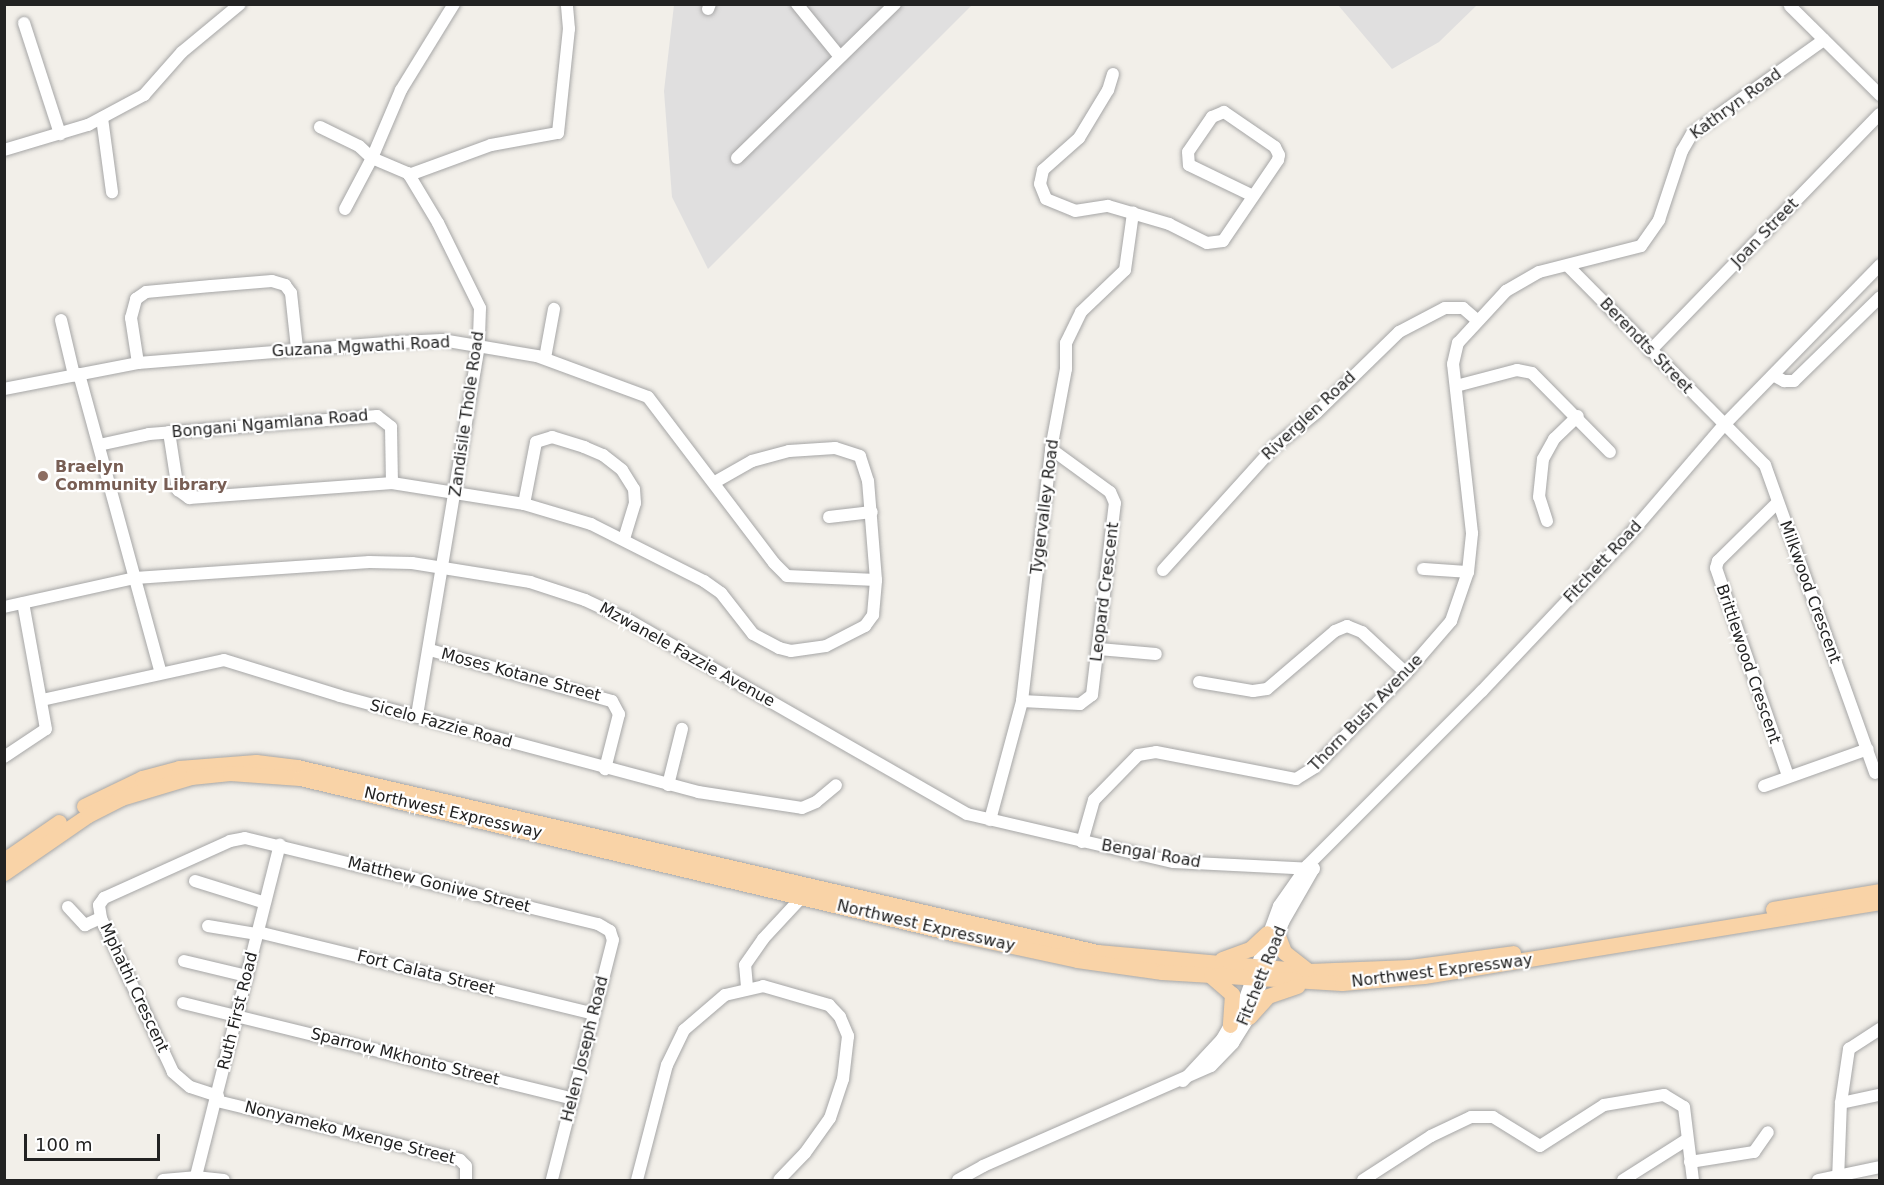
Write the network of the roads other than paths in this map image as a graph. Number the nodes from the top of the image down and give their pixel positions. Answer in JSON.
{"nodes":[{"id":1,"x":240,"y":4,"type":"edge"},
{"id":2,"x":454,"y":4,"type":"edge"},
{"id":3,"x":567,"y":4,"type":"edge"},
{"id":4,"x":797,"y":4,"type":"edge"},
{"id":5,"x":895,"y":4,"type":"edge"},
{"id":6,"x":1790,"y":6,"type":"edge"},
{"id":7,"x":24,"y":24,"type":"dead end"},
{"id":8,"x":1824,"y":40,"type":"junction"},
{"id":9,"x":840,"y":57,"type":"junction"},
{"id":10,"x":1113,"y":74,"type":"dead end"},
{"id":11,"x":1880,"y":95,"type":"edge"},
{"id":12,"x":1880,"y":114,"type":"edge"},
{"id":13,"x":102,"y":118,"type":"junction"},
{"id":14,"x":320,"y":127,"type":"dead end"},
{"id":15,"x":60,"y":134,"type":"junction"},
{"id":16,"x":4,"y":150,"type":"edge"},
{"id":17,"x":372,"y":158,"type":"junction"},
{"id":18,"x":737,"y":158,"type":"dead end"},
{"id":19,"x":409,"y":175,"type":"junction"},
{"id":20,"x":111,"y":192,"type":"dead end"},
{"id":21,"x":1253,"y":196,"type":"junction"},
{"id":22,"x":345,"y":209,"type":"dead end"},
{"id":23,"x":1133,"y":213,"type":"junction"},
{"id":24,"x":1880,"y":265,"type":"edge"},
{"id":25,"x":1568,"y":266,"type":"junction"},
{"id":26,"x":1880,"y":297,"type":"edge"},
{"id":27,"x":554,"y":309,"type":"dead end"},
{"id":28,"x":62,"y":320,"type":"dead end"},
{"id":29,"x":1477,"y":320,"type":"junction"},
{"id":30,"x":479,"y":345,"type":"junction"},
{"id":31,"x":297,"y":348,"type":"junction"},
{"id":32,"x":1650,"y":351,"type":"junction"},
{"id":33,"x":545,"y":358,"type":"junction"},
{"id":34,"x":138,"y":363,"type":"junction"},
{"id":35,"x":77,"y":375,"type":"junction"},
{"id":36,"x":1773,"y":375,"type":"junction"},
{"id":37,"x":1456,"y":386,"type":"junction"},
{"id":38,"x":4,"y":389,"type":"edge"},
{"id":39,"x":1578,"y":416,"type":"junction"},
{"id":40,"x":1723,"y":426,"type":"junction"},
{"id":41,"x":168,"y":432,"type":"junction"},
{"id":42,"x":99,"y":445,"type":"junction"},
{"id":43,"x":1051,"y":449,"type":"junction"},
{"id":44,"x":1610,"y":452,"type":"dead end"},
{"id":45,"x":715,"y":482,"type":"junction"},
{"id":46,"x":392,"y":483,"type":"junction"},
{"id":47,"x":456,"y":493,"type":"junction"},
{"id":48,"x":1778,"y":503,"type":"junction"},
{"id":49,"x":524,"y":504,"type":"junction"},
{"id":50,"x":872,"y":512,"type":"junction"},
{"id":51,"x":829,"y":517,"type":"dead end"},
{"id":52,"x":1547,"y":520,"type":"dead end"},
{"id":53,"x":624,"y":539,"type":"junction"},
{"id":54,"x":444,"y":568,"type":"junction"},
{"id":55,"x":1424,"y":569,"type":"dead end"},
{"id":56,"x":1163,"y":570,"type":"dead end"},
{"id":57,"x":1468,"y":572,"type":"junction"},
{"id":58,"x":135,"y":578,"type":"junction"},
{"id":59,"x":876,"y":580,"type":"junction"},
{"id":60,"x":23,"y":603,"type":"junction"},
{"id":61,"x":4,"y":607,"type":"edge"},
{"id":62,"x":1098,"y":649,"type":"junction"},
{"id":63,"x":430,"y":650,"type":"junction"},
{"id":64,"x":1156,"y":654,"type":"dead end"},
{"id":65,"x":161,"y":673,"type":"junction"},
{"id":66,"x":1406,"y":673,"type":"junction"},
{"id":67,"x":1199,"y":682,"type":"dead end"},
{"id":68,"x":42,"y":700,"type":"junction"},
{"id":69,"x":1023,"y":701,"type":"junction"},
{"id":70,"x":417,"y":717,"type":"junction"},
{"id":71,"x":682,"y":729,"type":"dead end"},
{"id":72,"x":1868,"y":749,"type":"junction"},
{"id":73,"x":4,"y":756,"type":"edge"},
{"id":74,"x":604,"y":769,"type":"junction"},
{"id":75,"x":1875,"y":773,"type":"dead end"},
{"id":76,"x":1788,"y":776,"type":"junction"},
{"id":77,"x":668,"y":785,"type":"junction"},
{"id":78,"x":836,"y":785,"type":"dead end"},
{"id":79,"x":1764,"y":786,"type":"dead end"},
{"id":80,"x":990,"y":820,"type":"junction"},
{"id":81,"x":1082,"y":842,"type":"junction"},
{"id":82,"x":280,"y":845,"type":"junction"},
{"id":83,"x":4,"y":860,"type":"edge"},
{"id":84,"x":1276,"y":864,"type":"junction"},
{"id":85,"x":1311,"y":867,"type":"junction"},
{"id":86,"x":4,"y":873,"type":"edge"},
{"id":87,"x":195,"y":881,"type":"dead end"},
{"id":88,"x":1288,"y":890,"type":"junction"},
{"id":89,"x":1880,"y":891,"type":"edge"},
{"id":90,"x":803,"y":896,"type":"junction"},
{"id":91,"x":1880,"y":902,"type":"edge"},
{"id":92,"x":265,"y":903,"type":"junction"},
{"id":93,"x":68,"y":907,"type":"dead end"},
{"id":94,"x":101,"y":918,"type":"junction"},
{"id":95,"x":598,"y":924,"type":"joint"},
{"id":96,"x":208,"y":926,"type":"dead end"},
{"id":97,"x":257,"y":933,"type":"junction"},
{"id":98,"x":1272,"y":935,"type":"junction"},
{"id":99,"x":184,"y":960,"type":"dead end"},
{"id":100,"x":1210,"y":968,"type":"junction"},
{"id":101,"x":1260,"y":971,"type":"junction"},
{"id":102,"x":1309,"y":971,"type":"junction"},
{"id":103,"x":247,"y":976,"type":"junction"},
{"id":104,"x":1342,"y":983,"type":"junction"},
{"id":105,"x":747,"y":987,"type":"junction"},
{"id":106,"x":183,"y":1003,"type":"dead end"},
{"id":107,"x":594,"y":1014,"type":"junction"},
{"id":108,"x":237,"y":1015,"type":"junction"},
{"id":109,"x":1249,"y":1017,"type":"junction"},
{"id":110,"x":1230,"y":1025,"type":"junction"},
{"id":111,"x":1880,"y":1029,"type":"edge"},
{"id":112,"x":1183,"y":1081,"type":"junction"},
{"id":113,"x":1880,"y":1095,"type":"edge"},
{"id":114,"x":217,"y":1098,"type":"junction"},
{"id":115,"x":573,"y":1099,"type":"junction"},
{"id":116,"x":1841,"y":1103,"type":"junction"},
{"id":117,"x":1768,"y":1132,"type":"dead end"},
{"id":118,"x":1686,"y":1140,"type":"junction"},
{"id":119,"x":1690,"y":1162,"type":"junction"},
{"id":120,"x":1880,"y":1167,"type":"edge"},
{"id":121,"x":1838,"y":1178,"type":"edge"},
{"id":122,"x":195,"y":1179,"type":"edge"},
{"id":123,"x":163,"y":1180,"type":"edge"},
{"id":124,"x":224,"y":1180,"type":"edge"},
{"id":125,"x":466,"y":1180,"type":"edge"},
{"id":126,"x":552,"y":1180,"type":"edge"},
{"id":127,"x":637,"y":1180,"type":"edge"},
{"id":128,"x":779,"y":1180,"type":"edge"},
{"id":129,"x":958,"y":1180,"type":"edge"},
{"id":130,"x":1363,"y":1180,"type":"edge"},
{"id":131,"x":1623,"y":1180,"type":"edge"},
{"id":132,"x":1693,"y":1180,"type":"edge"},
{"id":133,"x":1818,"y":1180,"type":"edge"}],
"edges":[{"from":1,"to":13,"type":"street"},
{"from":2,"to":17,"type":"street"},
{"from":3,"to":19,"type":"street"},
{"from":4,"to":9,"type":"street"},
{"from":5,"to":9,"type":"street"},
{"from":6,"to":8,"type":"street"},
{"from":7,"to":15,"type":"street"},
{"from":8,"to":11,"type":"street"},
{"from":8,"to":25,"type":"street","name":"Kathryn Road"},
{"from":9,"to":18,"type":"street"},
{"from":10,"to":23,"type":"street"},
{"from":12,"to":32,"type":"street","name":"Joan Street"},
{"from":13,"to":15,"type":"street"},
{"from":13,"to":20,"type":"street"},
{"from":14,"to":17,"type":"street"},
{"from":15,"to":16,"type":"street"},
{"from":17,"to":19,"type":"street"},
{"from":17,"to":22,"type":"street"},
{"from":19,"to":30,"type":"street","name":"Zandisile Thole Road"},
{"from":21,"to":21,"type":"street"},
{"from":21,"to":23,"type":"street"},
{"from":23,"to":43,"type":"street","name":"Tygervalley Road"},
{"from":24,"to":36,"type":"street","name":"Fitchett Road"},
{"from":25,"to":29,"type":"street","name":"Kathryn Road"},
{"from":25,"to":32,"type":"street","name":"Berendts Street"},
{"from":26,"to":36,"type":"street"},
{"from":27,"to":33,"type":"street"},
{"from":28,"to":35,"type":"street"},
{"from":29,"to":37,"type":"street","name":"Thorn Bush Avenue"},
{"from":29,"to":56,"type":"street","name":"Riverglen Road"},
{"from":30,"to":31,"type":"street","name":"Guzana Mgwathi Road"},
{"from":30,"to":33,"type":"street","name":"Guzana Mgwathi Road"},
{"from":30,"to":47,"type":"street","name":"Zandisile Thole Road"},
{"from":31,"to":34,"type":"street","name":"Guzana Mgwathi Road"},
{"from":31,"to":34,"type":"street"},
{"from":32,"to":40,"type":"street","name":"Berendts Street"},
{"from":33,"to":45,"type":"street","name":"Guzana Mgwathi Road"},
{"from":34,"to":35,"type":"street","name":"Guzana Mgwathi Road"},
{"from":35,"to":38,"type":"street","name":"Guzana Mgwathi Road"},
{"from":35,"to":42,"type":"street"},
{"from":36,"to":40,"type":"street","name":"Fitchett Road"},
{"from":37,"to":39,"type":"street"},
{"from":37,"to":57,"type":"street","name":"Thorn Bush Avenue"},
{"from":39,"to":44,"type":"street"},
{"from":39,"to":52,"type":"street"},
{"from":40,"to":48,"type":"street","name":"Milkwood Crescent"},
{"from":40,"to":85,"type":"street","name":"Fitchett Road"},
{"from":41,"to":42,"type":"street","name":"Bongani Ngamlana Road"},
{"from":41,"to":46,"type":"street"},
{"from":41,"to":46,"type":"street","name":"Bongani Ngamlana Road"},
{"from":42,"to":58,"type":"street"},
{"from":43,"to":62,"type":"street","name":"Leopard Crescent"},
{"from":43,"to":69,"type":"street","name":"Tygervalley Road"},
{"from":45,"to":50,"type":"street"},
{"from":45,"to":59,"type":"street","name":"Guzana Mgwathi Road"},
{"from":46,"to":47,"type":"street"},
{"from":47,"to":49,"type":"street"},
{"from":47,"to":54,"type":"street","name":"Zandisile Thole Road"},
{"from":48,"to":72,"type":"street","name":"Milkwood Crescent"},
{"from":48,"to":76,"type":"street","name":"Brittlewood Crescent"},
{"from":49,"to":53,"type":"street"},
{"from":49,"to":53,"type":"street"},
{"from":50,"to":51,"type":"street"},
{"from":50,"to":59,"type":"street"},
{"from":53,"to":59,"type":"street"},
{"from":54,"to":58,"type":"street","name":"Mzwanele Fazzie Avenue"},
{"from":54,"to":63,"type":"street","name":"Zandisile Thole Road"},
{"from":54,"to":80,"type":"street","name":"Mzwanele Fazzie Avenue"},
{"from":55,"to":57,"type":"street"},
{"from":57,"to":66,"type":"street","name":"Thorn Bush Avenue"},
{"from":58,"to":60,"type":"street","name":"Mzwanele Fazzie Avenue"},
{"from":58,"to":65,"type":"street"},
{"from":60,"to":61,"type":"street","name":"Mzwanele Fazzie Avenue"},
{"from":60,"to":68,"type":"street"},
{"from":62,"to":64,"type":"street"},
{"from":62,"to":69,"type":"street","name":"Leopard Crescent"},
{"from":63,"to":70,"type":"street","name":"Zandisile Thole Road"},
{"from":63,"to":74,"type":"street","name":"Moses Kotane Street"},
{"from":65,"to":68,"type":"street","name":"Sicelo Fazzie Road"},
{"from":65,"to":70,"type":"street","name":"Sicelo Fazzie Road"},
{"from":66,"to":67,"type":"street"},
{"from":66,"to":81,"type":"street","name":"Thorn Bush Avenue"},
{"from":68,"to":73,"type":"street"},
{"from":69,"to":80,"type":"street","name":"Tygervalley Road"},
{"from":70,"to":74,"type":"street","name":"Sicelo Fazzie Road"},
{"from":71,"to":77,"type":"street"},
{"from":72,"to":75,"type":"street","name":"Milkwood Crescent"},
{"from":72,"to":76,"type":"street"},
{"from":74,"to":77,"type":"street","name":"Sicelo Fazzie Road"},
{"from":76,"to":79,"type":"street"},
{"from":77,"to":78,"type":"street","name":"Sicelo Fazzie Road"},
{"from":80,"to":81,"type":"street","name":"Bengal Road"},
{"from":81,"to":84,"type":"street","name":"Bengal Road"},
{"from":82,"to":92,"type":"street","name":"Ruth First Road"},
{"from":82,"to":94,"type":"street","name":"Mphathi Crescent"},
{"from":82,"to":95,"type":"street","name":"Matthew Goniwe Street"},
{"from":83,"to":100,"type":"main road","name":"Northwest Expressway"},
{"from":84,"to":85,"type":"street","name":"Bengal Road"},
{"from":84,"to":88,"type":"street"},
{"from":85,"to":88,"type":"street","name":"Fitchett Road"},
{"from":85,"to":98,"type":"street","name":"Fitchett Road"},
{"from":86,"to":90,"type":"main road","name":"Northwest Expressway"},
{"from":87,"to":92,"type":"street"},
{"from":88,"to":98,"type":"street","name":"Fitchett Road"},
{"from":89,"to":102,"type":"main road","name":"Northwest Expressway"},
{"from":90,"to":100,"type":"main road","name":"Northwest Expressway"},
{"from":90,"to":105,"type":"street"},
{"from":91,"to":104,"type":"main road","name":"Northwest Expressway"},
{"from":92,"to":97,"type":"street","name":"Ruth First Road"},
{"from":93,"to":94,"type":"street"},
{"from":94,"to":114,"type":"street","name":"Mphathi Crescent"},
{"from":95,"to":107,"type":"street","name":"Helen Joseph Road"},
{"from":96,"to":97,"type":"street","name":"Fort Calata Street"},
{"from":97,"to":103,"type":"street","name":"Ruth First Road"},
{"from":97,"to":107,"type":"street","name":"Fort Calata Street"},
{"from":98,"to":100,"type":"main road"},
{"from":98,"to":101,"type":"street","name":"Fitchett Road"},
{"from":98,"to":102,"type":"main road"},
{"from":99,"to":103,"type":"street"},
{"from":100,"to":101,"type":"main road","name":"Northwest Expressway"},
{"from":100,"to":110,"type":"main road"},
{"from":101,"to":102,"type":"main road","name":"Northwest Expressway"},
{"from":101,"to":104,"type":"main road","name":"Northwest Expressway"},
{"from":101,"to":109,"type":"street","name":"Fitchett Road"},
{"from":101,"to":110,"type":"street","name":"Fitchett Road"},
{"from":103,"to":108,"type":"street","name":"Ruth First Road"},
{"from":104,"to":109,"type":"main road"},
{"from":105,"to":127,"type":"street"},
{"from":105,"to":128,"type":"street"},
{"from":106,"to":108,"type":"street","name":"Sparrow Mkhonto Street"},
{"from":107,"to":115,"type":"street","name":"Helen Joseph Road"},
{"from":108,"to":114,"type":"street","name":"Ruth First Road"},
{"from":108,"to":115,"type":"street","name":"Sparrow Mkhonto Street"},
{"from":109,"to":112,"type":"street","name":"Fitchett Road"},
{"from":110,"to":112,"type":"street","name":"Fitchett Road"},
{"from":111,"to":116,"type":"street"},
{"from":112,"to":129,"type":"street","name":"Fitchett Road"},
{"from":113,"to":116,"type":"street"},
{"from":114,"to":122,"type":"street","name":"Ruth First Road"},
{"from":114,"to":125,"type":"street","name":"Nonyameko Mxenge Street"},
{"from":115,"to":126,"type":"street","name":"Helen Joseph Road"},
{"from":116,"to":121,"type":"street"},
{"from":117,"to":119,"type":"street"},
{"from":118,"to":119,"type":"street"},
{"from":118,"to":130,"type":"street"},
{"from":118,"to":131,"type":"street"},
{"from":119,"to":132,"type":"street"},
{"from":120,"to":121,"type":"street"},
{"from":121,"to":133,"type":"street"},
{"from":122,"to":123,"type":"street"},
{"from":122,"to":124,"type":"street"}]}
